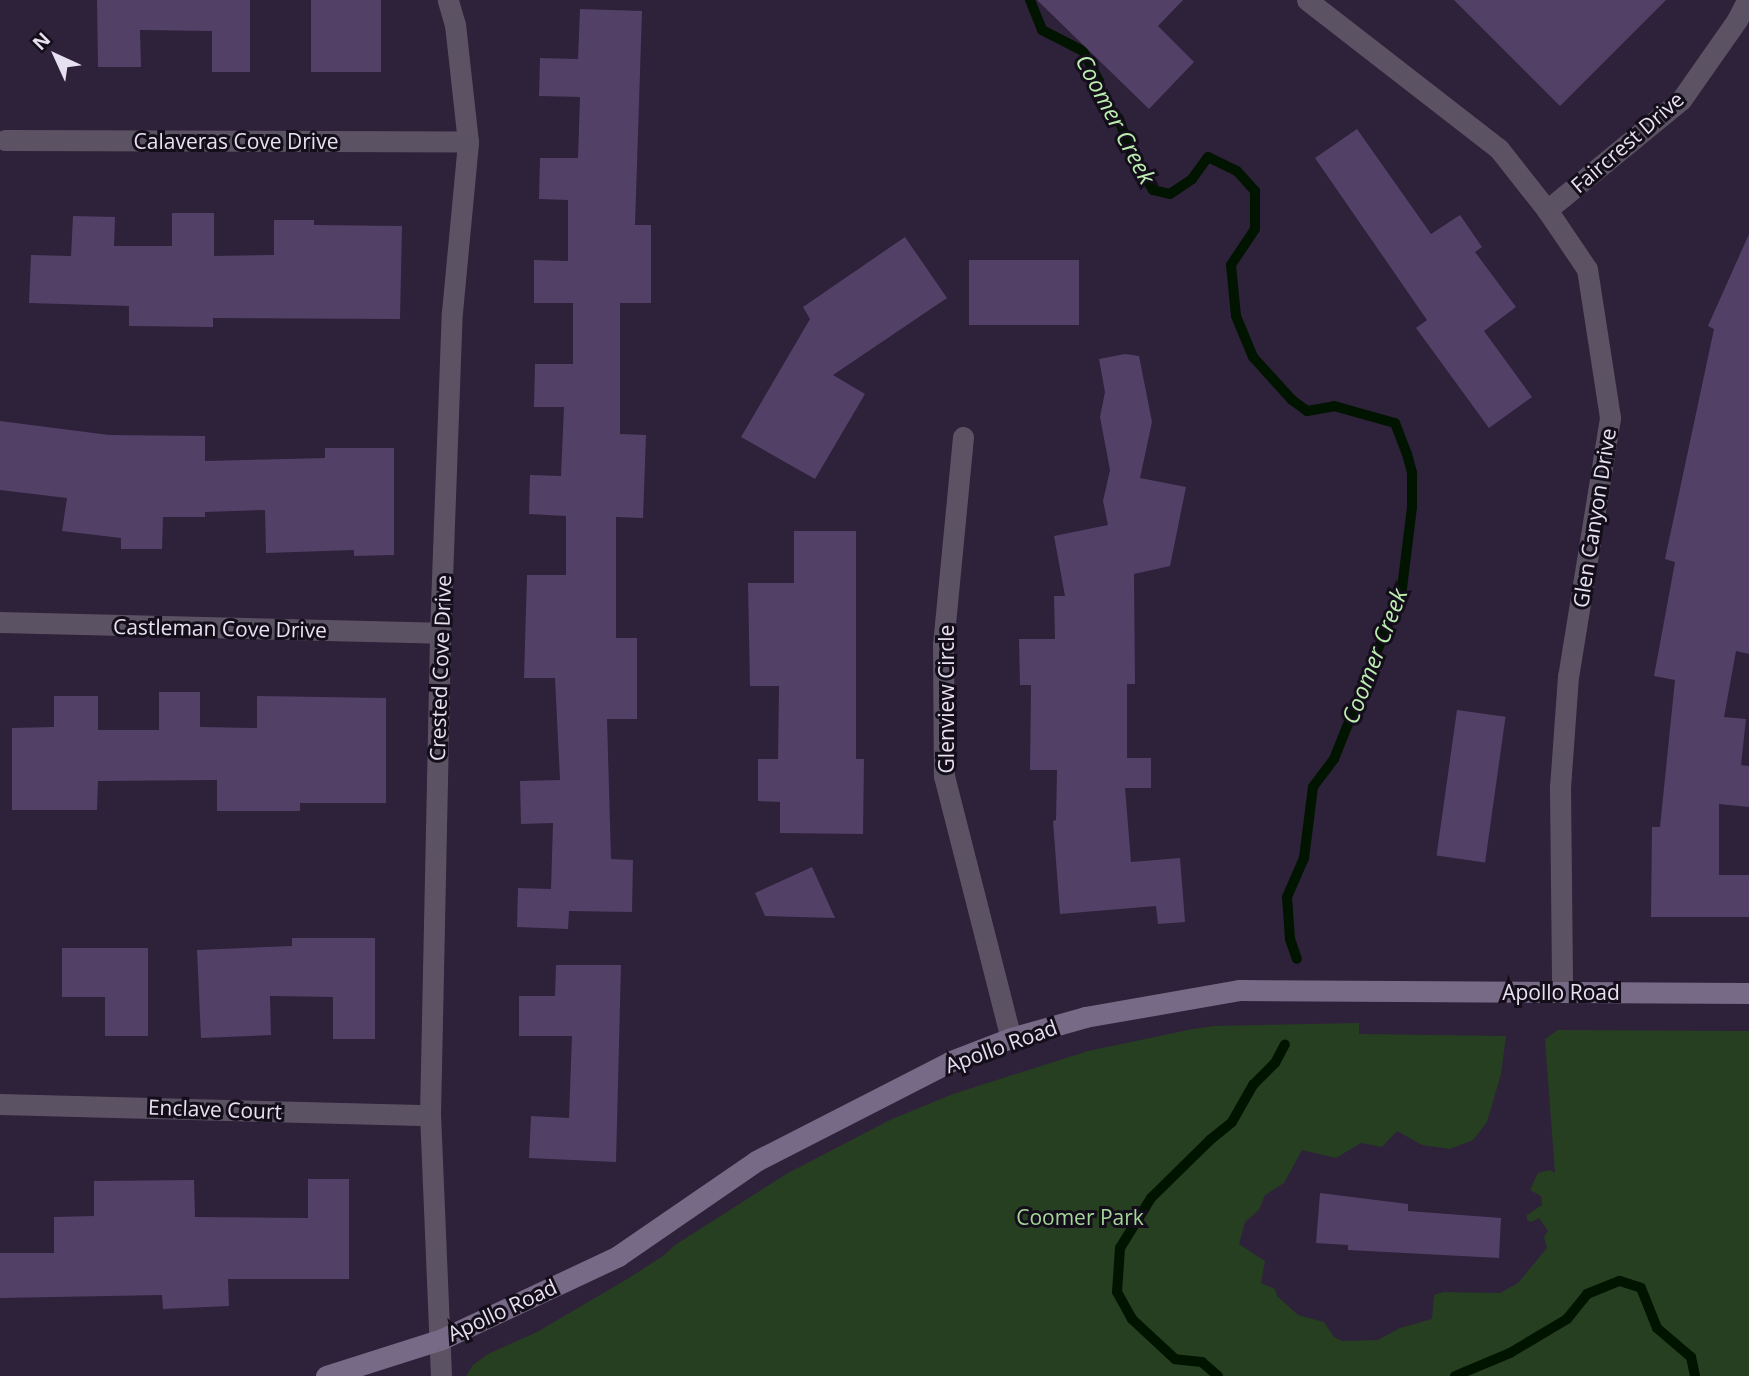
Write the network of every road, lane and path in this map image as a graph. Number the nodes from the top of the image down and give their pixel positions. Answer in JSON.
{"nodes":[{"id":1,"x":448,"y":0,"type":"edge"},
{"id":2,"x":1307,"y":0,"type":"edge"},
{"id":3,"x":1747,"y":0,"type":"edge"},
{"id":4,"x":5,"y":139,"type":"dead end"},
{"id":5,"x":468,"y":142,"type":"junction"},
{"id":6,"x":1547,"y":210,"type":"junction"},
{"id":7,"x":963,"y":437,"type":"dead end"},
{"id":8,"x":0,"y":622,"type":"edge"},
{"id":9,"x":440,"y":633,"type":"junction"},
{"id":10,"x":1562,"y":991,"type":"junction"},
{"id":11,"x":1749,"y":993,"type":"edge"},
{"id":12,"x":1011,"y":1038,"type":"junction"},
{"id":13,"x":0,"y":1104,"type":"edge"},
{"id":14,"x":429,"y":1115,"type":"junction"},
{"id":15,"x":442,"y":1339,"type":"junction"},
{"id":16,"x":326,"y":1376,"type":"edge"},
{"id":17,"x":442,"y":1376,"type":"edge"}],
"edges":[{"from":1,"to":5,"type":"street","name":"Crested Cove Drive"},
{"from":2,"to":6,"type":"street","name":"Glen Canyon Drive"},
{"from":3,"to":6,"type":"street","name":"Faircrest Drive"},
{"from":4,"to":5,"type":"street","name":"Calaveras Cove Drive"},
{"from":5,"to":9,"type":"street","name":"Crested Cove Drive"},
{"from":6,"to":10,"type":"street","name":"Glen Canyon Drive"},
{"from":7,"to":12,"type":"street","name":"Glenview Circle"},
{"from":8,"to":9,"type":"street","name":"Castleman Cove Drive"},
{"from":9,"to":14,"type":"street","name":"Crested Cove Drive"},
{"from":10,"to":11,"type":"street","name":"Apollo Road"},
{"from":10,"to":12,"type":"street","name":"Apollo Road"},
{"from":12,"to":15,"type":"street","name":"Apollo Road"},
{"from":13,"to":14,"type":"street","name":"Enclave Court"},
{"from":14,"to":15,"type":"street","name":"Crested Cove Drive"},
{"from":15,"to":16,"type":"street","name":"Apollo Road"},
{"from":15,"to":17,"type":"street","name":"Crested Cove Drive"}]}
